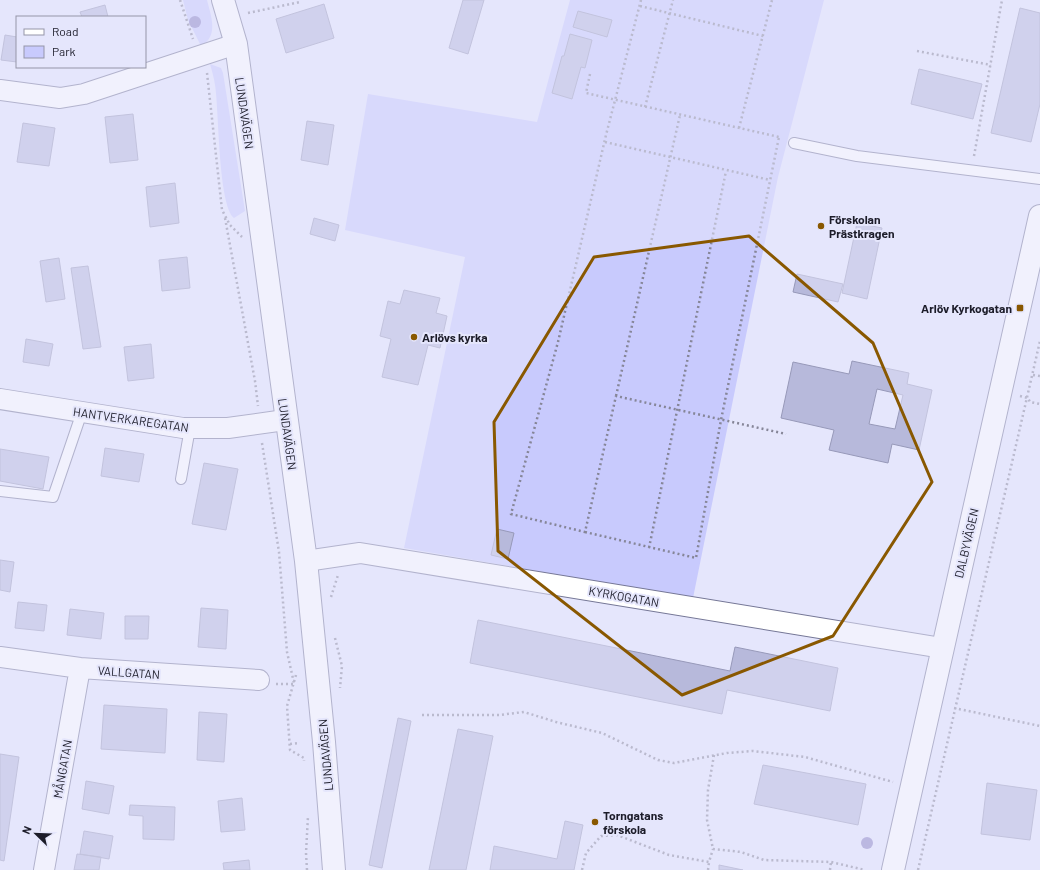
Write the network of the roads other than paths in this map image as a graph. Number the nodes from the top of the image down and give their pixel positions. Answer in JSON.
{"nodes":[{"id":1,"x":225,"y":8,"type":"edge"},
{"id":2,"x":236,"y":44,"type":"junction"},
{"id":3,"x":0,"y":90,"type":"edge"},
{"id":4,"x":794,"y":143,"type":"dead end"},
{"id":5,"x":1040,"y":179,"type":"edge"},
{"id":6,"x":1040,"y":216,"type":"edge"},
{"id":7,"x":1035,"y":264,"type":"edge"},
{"id":8,"x":0,"y":400,"type":"edge"},
{"id":9,"x":82,"y":412,"type":"junction"},
{"id":10,"x":285,"y":420,"type":"junction"},
{"id":11,"x":190,"y":428,"type":"junction"},
{"id":12,"x":181,"y":479,"type":"dead end"},
{"id":13,"x":0,"y":491,"type":"edge"},
{"id":14,"x":306,"y":561,"type":"junction"},
{"id":15,"x":942,"y":648,"type":"junction"},
{"id":16,"x":0,"y":657,"type":"edge"},
{"id":17,"x":80,"y":668,"type":"junction"},
{"id":18,"x":259,"y":680,"type":"dead end"},
{"id":19,"x":44,"y":870,"type":"edge"},
{"id":20,"x":334,"y":870,"type":"edge"},
{"id":21,"x":892,"y":870,"type":"edge"}],
"edges":[{"from":1,"to":2,"type":"main road","name":"LUNDAVÄGEN"},
{"from":2,"to":3,"type":"street"},
{"from":2,"to":10,"type":"main road","name":"LUNDAVÄGEN"},
{"from":4,"to":5,"type":"lane"},
{"from":6,"to":7,"type":"main road","name":"DALBYVÄGEN"},
{"from":7,"to":15,"type":"main road","name":"DALBYVÄGEN"},
{"from":8,"to":9,"type":"street","name":"HANTVERKAREGATAN"},
{"from":9,"to":11,"type":"street","name":"HANTVERKAREGATAN"},
{"from":9,"to":13,"type":"lane"},
{"from":10,"to":11,"type":"street","name":"HANTVERKAREGATAN"},
{"from":10,"to":14,"type":"main road","name":"LUNDAVÄGEN"},
{"from":11,"to":12,"type":"lane"},
{"from":14,"to":15,"type":"street","name":"KYRKOGATAN"},
{"from":14,"to":20,"type":"main road","name":"LUNDAVÄGEN"},
{"from":15,"to":21,"type":"main road","name":"DALBYVÄGEN"},
{"from":16,"to":17,"type":"street","name":"VALLGATAN"},
{"from":17,"to":18,"type":"street","name":"VALLGATAN"},
{"from":17,"to":19,"type":"street","name":"MÅNGATAN"}]}
